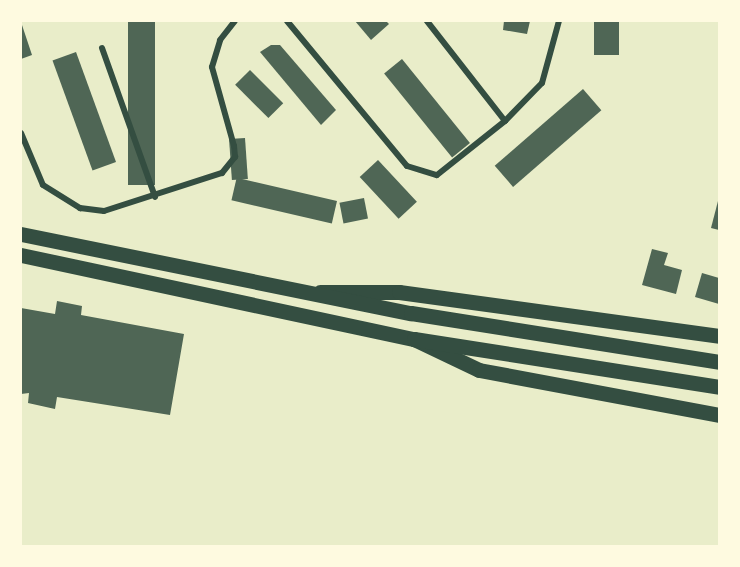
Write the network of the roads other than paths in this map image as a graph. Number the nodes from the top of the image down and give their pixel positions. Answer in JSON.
{"nodes":[{"id":1,"x":234,"y":21,"type":"edge"},
{"id":2,"x":287,"y":21,"type":"edge"},
{"id":3,"x":427,"y":21,"type":"edge"},
{"id":4,"x":559,"y":21,"type":"edge"},
{"id":5,"x":102,"y":48,"type":"dead end"},
{"id":6,"x":505,"y":121,"type":"junction"},
{"id":7,"x":21,"y":133,"type":"edge"},
{"id":8,"x":155,"y":197,"type":"junction"},
{"id":9,"x":21,"y":234,"type":"edge"},
{"id":10,"x":21,"y":255,"type":"edge"},
{"id":11,"x":305,"y":292,"type":"junction"},
{"id":12,"x":719,"y":336,"type":"edge"},
{"id":13,"x":414,"y":339,"type":"junction"},
{"id":14,"x":719,"y":362,"type":"edge"},
{"id":15,"x":719,"y":387,"type":"edge"},
{"id":16,"x":719,"y":415,"type":"edge"}],
"edges":[{"from":1,"to":8,"type":"street"},
{"from":2,"to":6,"type":"street"},
{"from":3,"to":6,"type":"street"},
{"from":4,"to":6,"type":"street"},
{"from":5,"to":8,"type":"street"},
{"from":7,"to":8,"type":"street"},
{"from":9,"to":11,"type":"main road"},
{"from":10,"to":13,"type":"main road"},
{"from":11,"to":12,"type":"main road"},
{"from":11,"to":14,"type":"main road"},
{"from":13,"to":15,"type":"main road"},
{"from":13,"to":16,"type":"main road"}]}
